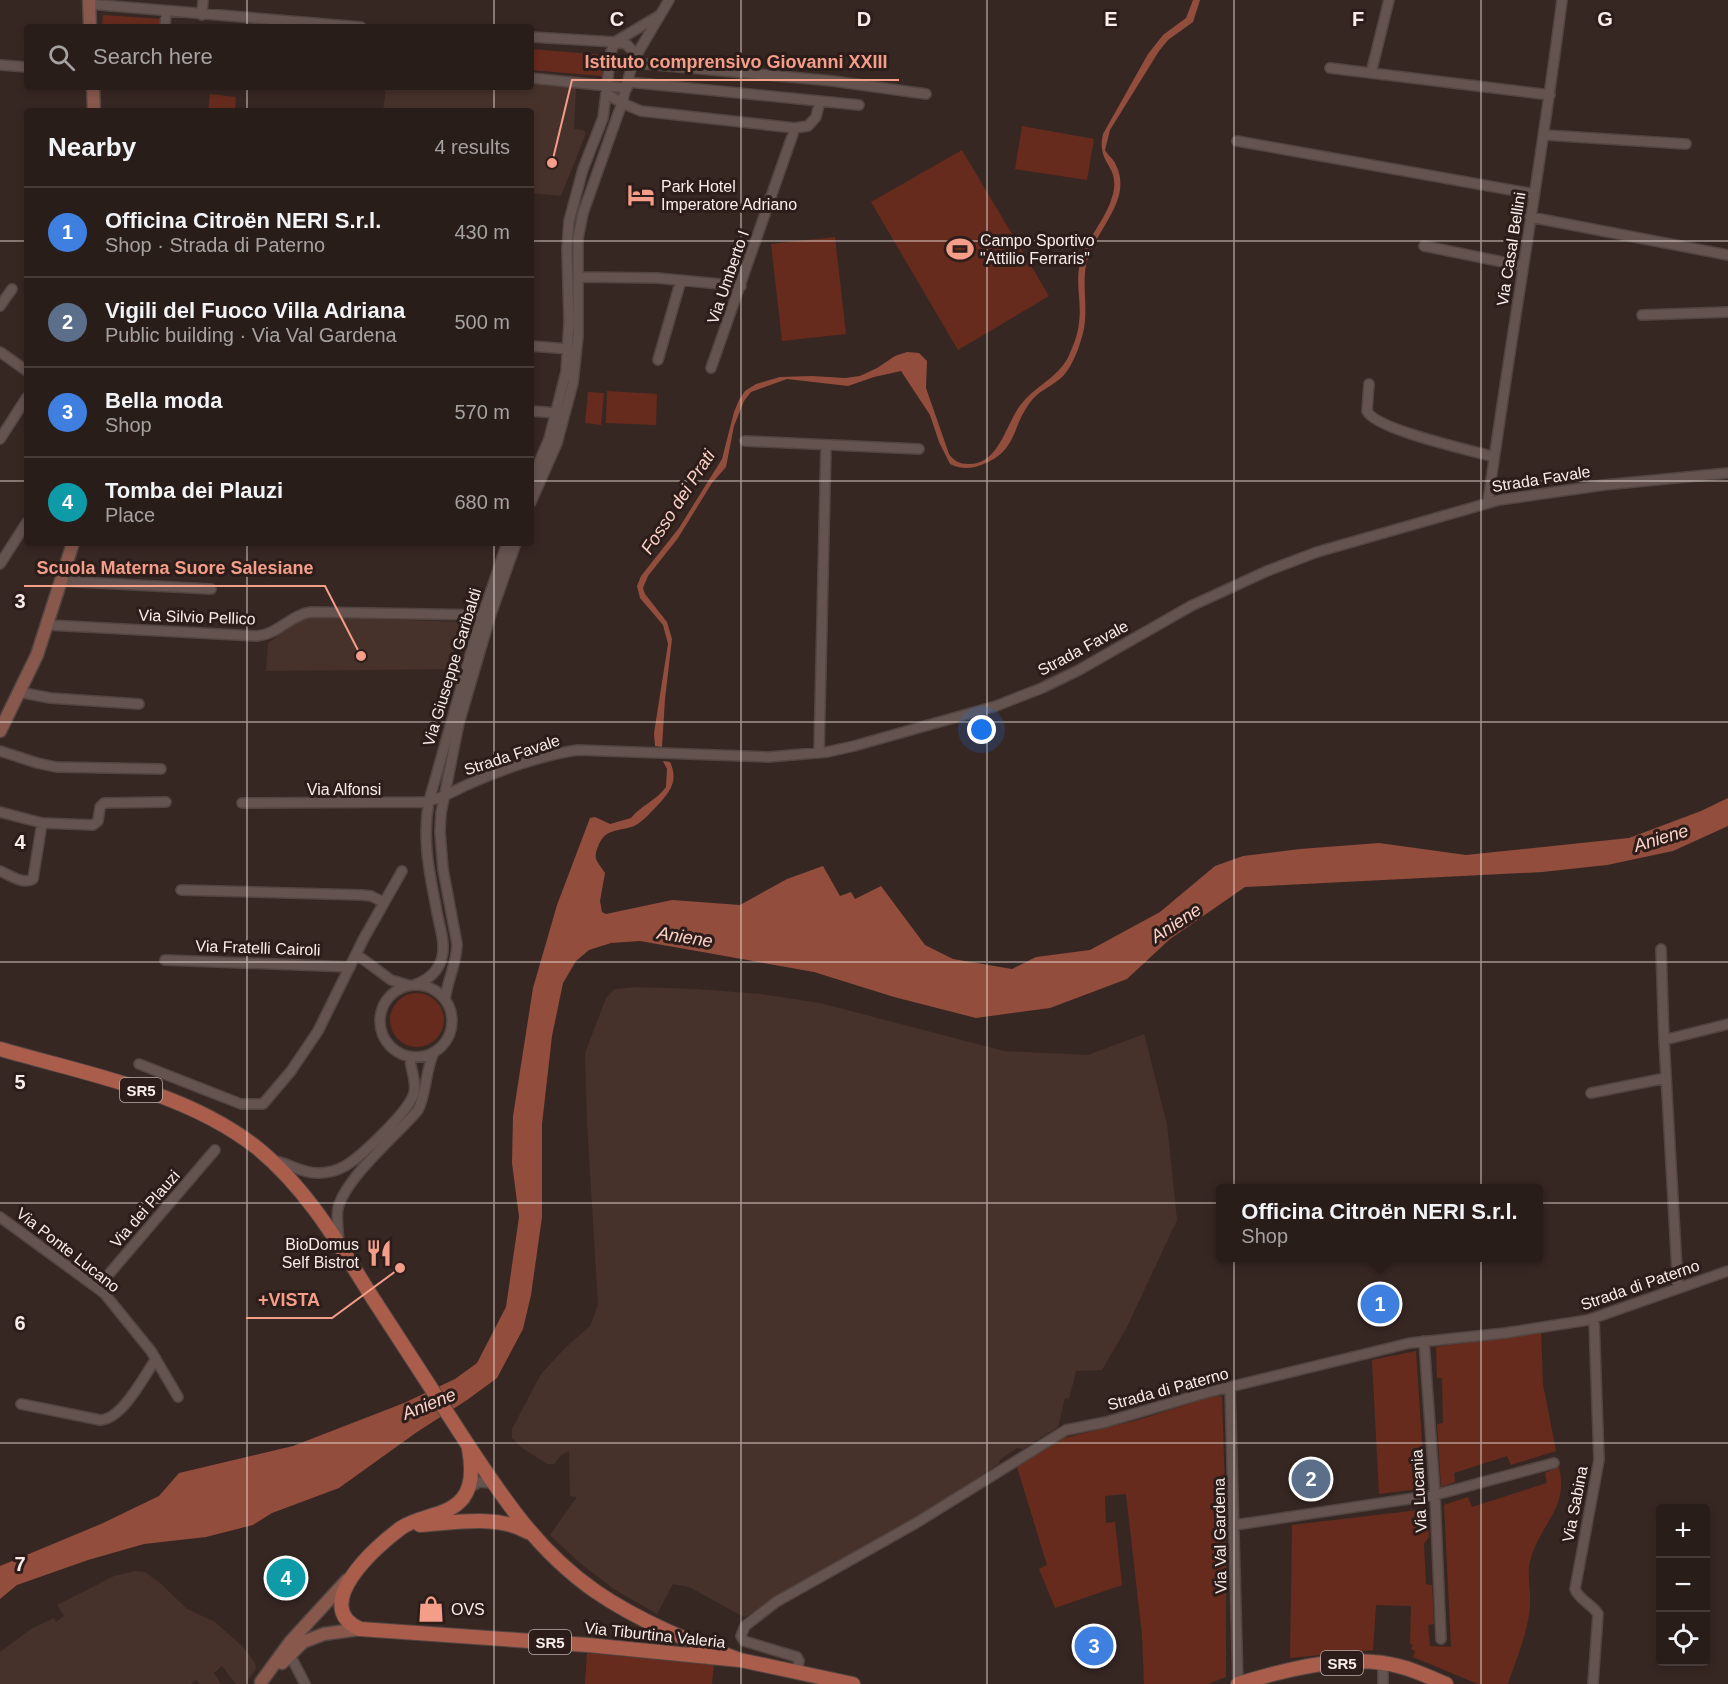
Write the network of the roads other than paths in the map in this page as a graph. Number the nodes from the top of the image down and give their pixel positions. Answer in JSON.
{"nodes":[{"id":1,"x":203,"y":0,"type":"edge"},
{"id":2,"x":669,"y":0,"type":"edge"},
{"id":3,"x":1389,"y":0,"type":"edge"},
{"id":4,"x":1562,"y":0,"type":"edge"},
{"id":5,"x":89,"y":2,"type":"edge"},
{"id":6,"x":166,"y":12,"type":"junction"},
{"id":7,"x":662,"y":14,"type":"junction"},
{"id":8,"x":202,"y":15,"type":"junction"},
{"id":9,"x":90,"y":24,"type":"edge"},
{"id":10,"x":165,"y":24,"type":"edge"},
{"id":11,"x":322,"y":24,"type":"edge"},
{"id":12,"x":534,"y":37,"type":"edge"},
{"id":13,"x":615,"y":42,"type":"junction"},
{"id":14,"x":633,"y":61,"type":"junction"},
{"id":15,"x":0,"y":65,"type":"edge"},
{"id":16,"x":24,"y":67,"type":"edge"},
{"id":17,"x":1330,"y":68,"type":"dead end"},
{"id":18,"x":1371,"y":73,"type":"junction"},
{"id":19,"x":534,"y":78,"type":"edge"},
{"id":20,"x":627,"y":85,"type":"junction"},
{"id":21,"x":607,"y":89,"type":"junction"},
{"id":22,"x":93,"y":90,"type":"edge"},
{"id":23,"x":926,"y":94,"type":"dead end"},
{"id":24,"x":1550,"y":94,"type":"junction"},
{"id":25,"x":820,"y":101,"type":"junction"},
{"id":26,"x":622,"y":103,"type":"junction"},
{"id":27,"x":859,"y":105,"type":"dead end"},
{"id":28,"x":94,"y":108,"type":"edge"},
{"id":29,"x":795,"y":128,"type":"junction"},
{"id":30,"x":1545,"y":135,"type":"junction"},
{"id":31,"x":1237,"y":141,"type":"dead end"},
{"id":32,"x":1686,"y":144,"type":"dead end"},
{"id":33,"x":1534,"y":194,"type":"junction"},
{"id":34,"x":1530,"y":217,"type":"junction"},
{"id":35,"x":1424,"y":246,"type":"dead end"},
{"id":36,"x":1728,"y":255,"type":"edge"},
{"id":37,"x":1523,"y":266,"type":"junction"},
{"id":38,"x":578,"y":277,"type":"junction"},
{"id":39,"x":681,"y":280,"type":"junction"},
{"id":40,"x":741,"y":286,"type":"junction"},
{"id":41,"x":12,"y":289,"type":"dead end"},
{"id":42,"x":0,"y":306,"type":"edge"},
{"id":43,"x":1728,"y":312,"type":"edge"},
{"id":44,"x":1642,"y":315,"type":"dead end"},
{"id":45,"x":534,"y":345,"type":"edge"},
{"id":46,"x":569,"y":349,"type":"junction"},
{"id":47,"x":0,"y":352,"type":"edge"},
{"id":48,"x":658,"y":360,"type":"dead end"},
{"id":49,"x":711,"y":368,"type":"dead end"},
{"id":50,"x":24,"y":369,"type":"edge"},
{"id":51,"x":1369,"y":384,"type":"dead end"},
{"id":52,"x":24,"y":403,"type":"edge"},
{"id":53,"x":534,"y":411,"type":"edge"},
{"id":54,"x":557,"y":413,"type":"junction"},
{"id":55,"x":0,"y":439,"type":"edge"},
{"id":56,"x":745,"y":441,"type":"dead end"},
{"id":57,"x":826,"y":445,"type":"junction"},
{"id":58,"x":919,"y":448,"type":"dead end"},
{"id":59,"x":1494,"y":457,"type":"junction"},
{"id":60,"x":1728,"y":473,"type":"edge"},
{"id":61,"x":534,"y":474,"type":"edge"},
{"id":62,"x":534,"y":495,"type":"edge"},
{"id":63,"x":1488,"y":502,"type":"junction"},
{"id":64,"x":24,"y":527,"type":"edge"},
{"id":65,"x":72,"y":546,"type":"edge"},
{"id":66,"x":506,"y":546,"type":"edge"},
{"id":67,"x":515,"y":546,"type":"edge"},
{"id":68,"x":0,"y":564,"type":"edge"},
{"id":69,"x":61,"y":581,"type":"junction"},
{"id":70,"x":211,"y":589,"type":"dead end"},
{"id":71,"x":482,"y":615,"type":"junction"},
{"id":72,"x":48,"y":625,"type":"junction"},
{"id":73,"x":19,"y":692,"type":"junction"},
{"id":74,"x":139,"y":704,"type":"dead end"},
{"id":75,"x":0,"y":731,"type":"edge"},
{"id":76,"x":0,"y":751,"type":"edge"},
{"id":77,"x":819,"y":753,"type":"junction"},
{"id":78,"x":161,"y":769,"type":"dead end"},
{"id":79,"x":444,"y":797,"type":"junction"},
{"id":80,"x":429,"y":801,"type":"junction"},
{"id":81,"x":166,"y":802,"type":"dead end"},
{"id":82,"x":242,"y":803,"type":"dead end"},
{"id":83,"x":0,"y":812,"type":"edge"},
{"id":84,"x":42,"y":823,"type":"junction"},
{"id":85,"x":0,"y":871,"type":"edge"},
{"id":86,"x":402,"y":871,"type":"dead end"},
{"id":87,"x":181,"y":890,"type":"dead end"},
{"id":88,"x":383,"y":902,"type":"junction"},
{"id":89,"x":1661,"y":949,"type":"dead end"},
{"id":90,"x":356,"y":954,"type":"junction"},
{"id":91,"x":165,"y":960,"type":"dead end"},
{"id":92,"x":350,"y":967,"type":"junction"},
{"id":93,"x":387,"y":977,"type":"junction"},
{"id":94,"x":413,"y":985,"type":"junction"},
{"id":95,"x":387,"y":998,"type":"junction"},
{"id":96,"x":445,"y":1000,"type":"junction"},
{"id":97,"x":1728,"y":1024,"type":"edge"},
{"id":98,"x":1664,"y":1040,"type":"junction"},
{"id":99,"x":0,"y":1049,"type":"edge"},
{"id":100,"x":435,"y":1052,"type":"junction"},
{"id":101,"x":410,"y":1057,"type":"junction"},
{"id":102,"x":139,"y":1065,"type":"dead end"},
{"id":103,"x":1666,"y":1078,"type":"junction"},
{"id":104,"x":1591,"y":1094,"type":"dead end"},
{"id":105,"x":215,"y":1150,"type":"dead end"},
{"id":106,"x":269,"y":1160,"type":"junction"},
{"id":107,"x":0,"y":1217,"type":"edge"},
{"id":108,"x":340,"y":1246,"type":"junction"},
{"id":109,"x":1728,"y":1271,"type":"edge"},
{"id":110,"x":97,"y":1288,"type":"junction"},
{"id":111,"x":1678,"y":1288,"type":"junction"},
{"id":112,"x":1594,"y":1319,"type":"junction"},
{"id":113,"x":1424,"y":1341,"type":"junction"},
{"id":114,"x":156,"y":1359,"type":"junction"},
{"id":115,"x":1230,"y":1387,"type":"junction"},
{"id":116,"x":178,"y":1397,"type":"dead end"},
{"id":117,"x":21,"y":1404,"type":"dead end"},
{"id":118,"x":468,"y":1444,"type":"junction"},
{"id":119,"x":1554,"y":1463,"type":"dead end"},
{"id":120,"x":492,"y":1483,"type":"junction"},
{"id":121,"x":468,"y":1489,"type":"junction"},
{"id":122,"x":1435,"y":1495,"type":"junction"},
{"id":123,"x":1235,"y":1525,"type":"junction"},
{"id":124,"x":400,"y":1528,"type":"junction"},
{"id":125,"x":531,"y":1534,"type":"junction"},
{"id":126,"x":355,"y":1572,"type":"junction"},
{"id":127,"x":360,"y":1629,"type":"junction"},
{"id":128,"x":666,"y":1632,"type":"junction"},
{"id":129,"x":1442,"y":1639,"type":"dead end"},
{"id":130,"x":657,"y":1652,"type":"junction"},
{"id":131,"x":290,"y":1655,"type":"junction"},
{"id":132,"x":740,"y":1660,"type":"junction"},
{"id":133,"x":1383,"y":1664,"type":"junction"},
{"id":134,"x":797,"y":1671,"type":"junction"},
{"id":135,"x":1255,"y":1682,"type":"edge"},
{"id":136,"x":260,"y":1683,"type":"edge"},
{"id":137,"x":305,"y":1684,"type":"edge"},
{"id":138,"x":853,"y":1684,"type":"edge"},
{"id":139,"x":1238,"y":1684,"type":"edge"},
{"id":140,"x":1383,"y":1684,"type":"edge"},
{"id":141,"x":1446,"y":1684,"type":"edge"},
{"id":142,"x":1593,"y":1684,"type":"edge"}],
"edges":[{"from":1,"to":8,"type":"street"},
{"from":2,"to":7,"type":"street"},
{"from":3,"to":18,"type":"street"},
{"from":4,"to":24,"type":"street","name":"Via Casal Bellini"},
{"from":5,"to":6,"type":"street"},
{"from":5,"to":9,"type":"main road"},
{"from":6,"to":8,"type":"street"},
{"from":6,"to":10,"type":"street"},
{"from":7,"to":13,"type":"street"},
{"from":7,"to":14,"type":"street"},
{"from":8,"to":11,"type":"street"},
{"from":12,"to":13,"type":"street"},
{"from":13,"to":14,"type":"street"},
{"from":13,"to":21,"type":"street"},
{"from":14,"to":20,"type":"street"},
{"from":14,"to":23,"type":"street"},
{"from":15,"to":16,"type":"street"},
{"from":17,"to":18,"type":"street"},
{"from":18,"to":24,"type":"street"},
{"from":19,"to":21,"type":"street"},
{"from":20,"to":21,"type":"street"},
{"from":20,"to":25,"type":"street"},
{"from":20,"to":26,"type":"street"},
{"from":21,"to":26,"type":"street"},
{"from":21,"to":46,"type":"street"},
{"from":22,"to":28,"type":"main road"},
{"from":24,"to":30,"type":"street","name":"Via Casal Bellini"},
{"from":25,"to":27,"type":"street"},
{"from":25,"to":29,"type":"street"},
{"from":26,"to":29,"type":"street"},
{"from":26,"to":38,"type":"street"},
{"from":29,"to":40,"type":"street","name":"Via Umberto I"},
{"from":30,"to":32,"type":"street"},
{"from":30,"to":33,"type":"street","name":"Via Casal Bellini"},
{"from":31,"to":33,"type":"street"},
{"from":33,"to":34,"type":"street","name":"Via Casal Bellini"},
{"from":34,"to":36,"type":"street"},
{"from":34,"to":37,"type":"street","name":"Via Casal Bellini"},
{"from":35,"to":37,"type":"street"},
{"from":37,"to":59,"type":"street","name":"Via Casal Bellini"},
{"from":38,"to":39,"type":"street"},
{"from":38,"to":62,"type":"street"},
{"from":39,"to":40,"type":"street"},
{"from":39,"to":48,"type":"street"},
{"from":40,"to":49,"type":"street","name":"Via Umberto I"},
{"from":41,"to":42,"type":"street"},
{"from":43,"to":44,"type":"street"},
{"from":45,"to":46,"type":"street"},
{"from":46,"to":54,"type":"street"},
{"from":47,"to":50,"type":"street"},
{"from":51,"to":59,"type":"street"},
{"from":52,"to":55,"type":"street"},
{"from":53,"to":54,"type":"street"},
{"from":54,"to":61,"type":"street"},
{"from":56,"to":57,"type":"street"},
{"from":57,"to":58,"type":"street"},
{"from":57,"to":77,"type":"street"},
{"from":59,"to":63,"type":"street","name":"Via Casal Bellini"},
{"from":60,"to":63,"type":"street","name":"Strada Favale"},
{"from":63,"to":77,"type":"street","name":"Strada Favale"},
{"from":64,"to":68,"type":"street"},
{"from":65,"to":69,"type":"main road"},
{"from":66,"to":71,"type":"street","name":"Via Giuseppe Garibaldi"},
{"from":67,"to":79,"type":"street","name":"Via Giuseppe Garibaldi"},
{"from":69,"to":70,"type":"street"},
{"from":69,"to":72,"type":"main road"},
{"from":71,"to":72,"type":"street","name":"Via Silvio Pellico"},
{"from":71,"to":80,"type":"street","name":"Via Giuseppe Garibaldi"},
{"from":72,"to":73,"type":"main road"},
{"from":73,"to":74,"type":"street"},
{"from":73,"to":75,"type":"main road"},
{"from":76,"to":78,"type":"street"},
{"from":77,"to":79,"type":"street","name":"Strada Favale"},
{"from":79,"to":80,"type":"street","name":"Via Alfonsi"},
{"from":79,"to":96,"type":"street","name":"Via Giuseppe Garibaldi"},
{"from":80,"to":82,"type":"street","name":"Via Alfonsi"},
{"from":80,"to":94,"type":"street","name":"Via Giuseppe Garibaldi"},
{"from":81,"to":84,"type":"street"},
{"from":83,"to":84,"type":"street"},
{"from":84,"to":85,"type":"street"},
{"from":86,"to":88,"type":"street"},
{"from":87,"to":88,"type":"street"},
{"from":88,"to":90,"type":"street"},
{"from":89,"to":98,"type":"street"},
{"from":90,"to":92,"type":"street"},
{"from":90,"to":93,"type":"street"},
{"from":91,"to":92,"type":"street","name":"Via Fratelli Cairoli"},
{"from":92,"to":102,"type":"street"},
{"from":93,"to":94,"type":"street"},
{"from":93,"to":95,"type":"street"},
{"from":94,"to":95,"type":"street"},
{"from":94,"to":96,"type":"street"},
{"from":95,"to":101,"type":"street"},
{"from":96,"to":100,"type":"street"},
{"from":97,"to":98,"type":"street"},
{"from":98,"to":103,"type":"street"},
{"from":99,"to":106,"type":"main road","name":"Via Tiburtina Valeria","number":"SR5"},
{"from":100,"to":101,"type":"street"},
{"from":100,"to":108,"type":"street"},
{"from":101,"to":106,"type":"street"},
{"from":103,"to":104,"type":"street"},
{"from":103,"to":111,"type":"street"},
{"from":105,"to":110,"type":"street","name":"Via dei Plauzi"},
{"from":106,"to":108,"type":"main road","name":"Via Tiburtina Valeria","number":"SR5"},
{"from":107,"to":110,"type":"street","name":"Via Ponte Lucano"},
{"from":108,"to":118,"type":"main road","name":"Via Tiburtina Valeria","number":"SR5"},
{"from":109,"to":111,"type":"street","name":"Strada di Paterno"},
{"from":110,"to":114,"type":"street","name":"Via Ponte Lucano"},
{"from":111,"to":112,"type":"street","name":"Strada di Paterno"},
{"from":112,"to":113,"type":"street","name":"Strada di Paterno"},
{"from":112,"to":142,"type":"street","name":"Via Sabina"},
{"from":113,"to":115,"type":"street","name":"Strada di Paterno"},
{"from":113,"to":122,"type":"street","name":"Via Lucania"},
{"from":114,"to":116,"type":"street","name":"Via Ponte Lucano"},
{"from":114,"to":117,"type":"street"},
{"from":115,"to":123,"type":"street","name":"Via Val Gardena"},
{"from":115,"to":134,"type":"street","name":"Strada di Paterno"},
{"from":118,"to":120,"type":"main road","name":"Via Tiburtina Valeria","number":"SR5"},
{"from":118,"to":121,"type":"main road","name":"Via Tiburtina Valeria","number":"SR5"},
{"from":119,"to":122,"type":"street"},
{"from":120,"to":121,"type":"street"},
{"from":120,"to":125,"type":"main road","name":"Via Tiburtina Valeria","number":"SR5"},
{"from":121,"to":124,"type":"main road"},
{"from":122,"to":123,"type":"street"},
{"from":122,"to":129,"type":"street","name":"Via Lucania"},
{"from":123,"to":139,"type":"street","name":"Via Val Gardena"},
{"from":124,"to":125,"type":"main road"},
{"from":124,"to":126,"type":"main road"},
{"from":125,"to":128,"type":"main road","name":"Via Tiburtina Valeria","number":"SR5"},
{"from":126,"to":127,"type":"main road"},
{"from":126,"to":136,"type":"main road"},
{"from":127,"to":130,"type":"main road","name":"Via Tiburtina Valeria","number":"SR5"},
{"from":127,"to":131,"type":"main road"},
{"from":128,"to":130,"type":"main road"},
{"from":128,"to":132,"type":"main road","name":"Via Tiburtina Valeria","number":"SR5"},
{"from":130,"to":132,"type":"main road","name":"Via Tiburtina Valeria","number":"SR5"},
{"from":131,"to":136,"type":"main road"},
{"from":131,"to":137,"type":"street"},
{"from":132,"to":134,"type":"main road","name":"Via Tiburtina Valeria","number":"SR5"},
{"from":133,"to":135,"type":"main road","number":"SR5"},
{"from":133,"to":140,"type":"street"},
{"from":133,"to":141,"type":"main road","number":"SR5"},
{"from":134,"to":138,"type":"main road","name":"Via Tiburtina Valeria","number":"SR5"},
{"from":135,"to":139,"type":"main road","number":"SR5"}]}
